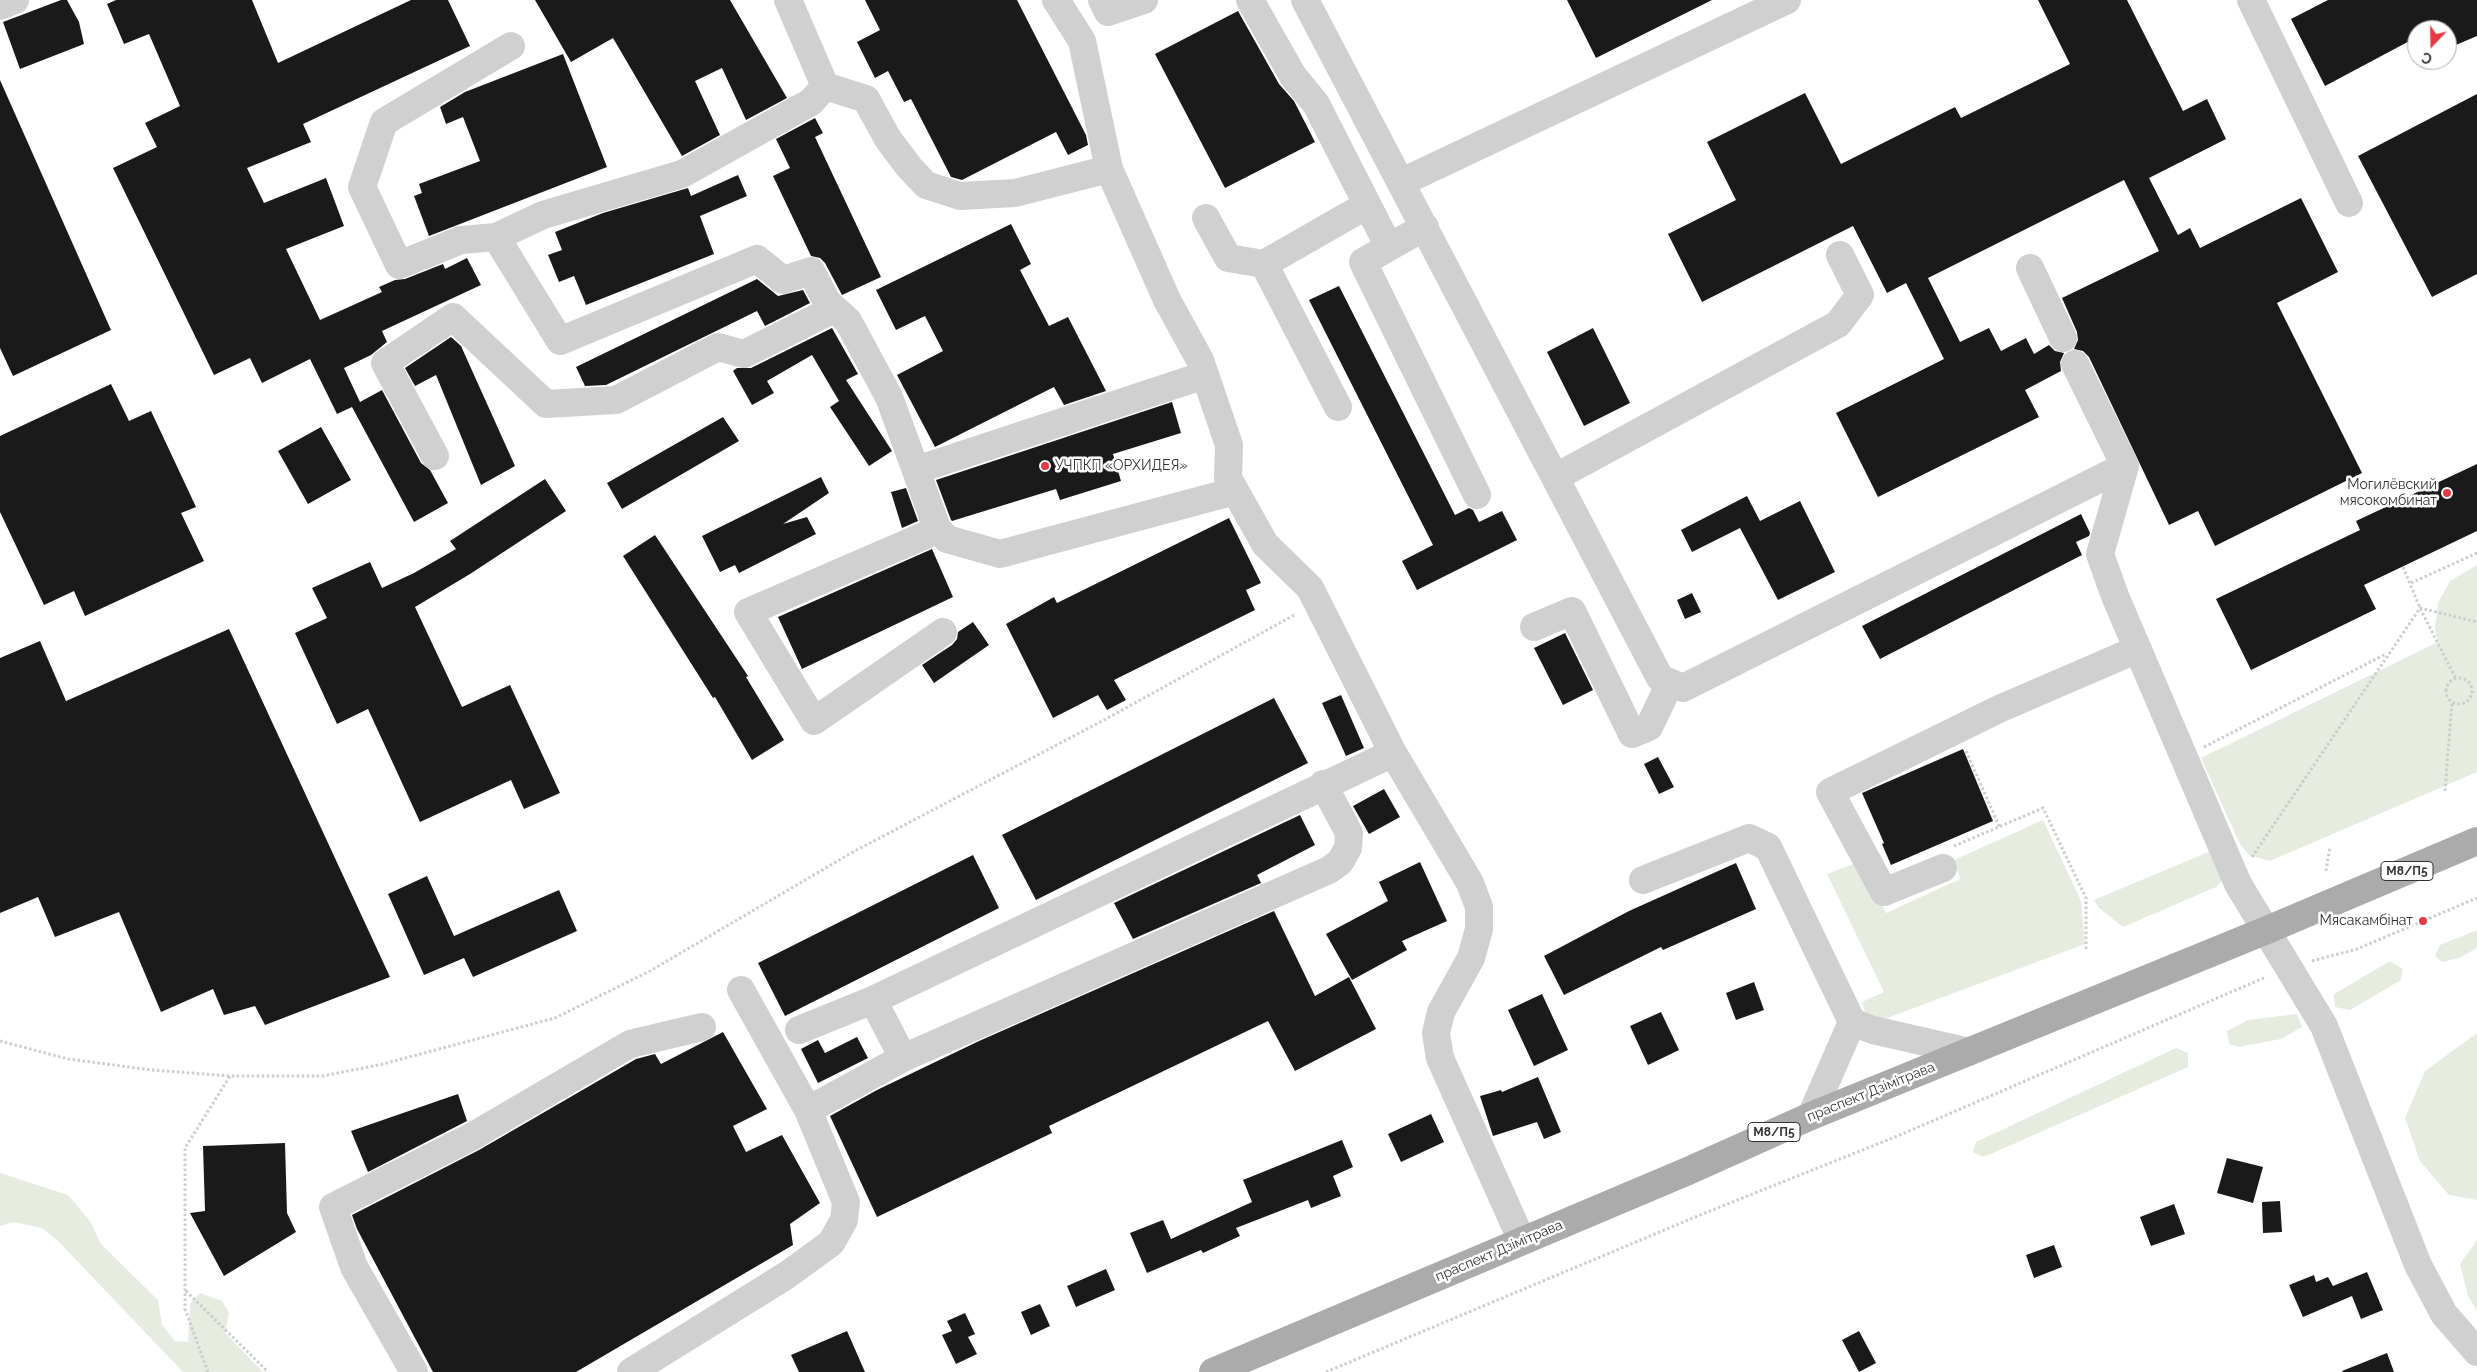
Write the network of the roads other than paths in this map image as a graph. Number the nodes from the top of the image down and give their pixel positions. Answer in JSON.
{"nodes":[{"id":1,"x":15,"y":0,"type":"edge"},
{"id":2,"x":788,"y":0,"type":"edge"},
{"id":3,"x":1056,"y":0,"type":"edge"},
{"id":4,"x":1102,"y":0,"type":"edge"},
{"id":5,"x":1144,"y":0,"type":"edge"},
{"id":6,"x":1250,"y":0,"type":"edge"},
{"id":7,"x":1305,"y":0,"type":"edge"},
{"id":8,"x":1787,"y":0,"type":"edge"},
{"id":9,"x":2251,"y":0,"type":"edge"},
{"id":10,"x":0,"y":6,"type":"edge"},
{"id":11,"x":511,"y":46,"type":"dead end"},
{"id":12,"x":825,"y":86,"type":"junction"},
{"id":13,"x":1109,"y":169,"type":"junction"},
{"id":14,"x":1402,"y":182,"type":"junction"},
{"id":15,"x":2349,"y":202,"type":"dead end"},
{"id":16,"x":1367,"y":205,"type":"junction"},
{"id":17,"x":1206,"y":218,"type":"dead end"},
{"id":18,"x":1425,"y":226,"type":"junction"},
{"id":19,"x":496,"y":237,"type":"junction"},
{"id":20,"x":1389,"y":247,"type":"junction"},
{"id":21,"x":1840,"y":255,"type":"dead end"},
{"id":22,"x":1264,"y":264,"type":"junction"},
{"id":23,"x":2030,"y":268,"type":"dead end"},
{"id":24,"x":834,"y":309,"type":"junction"},
{"id":25,"x":2063,"y":338,"type":"dead end"},
{"id":26,"x":2075,"y":364,"type":"dead end"},
{"id":27,"x":1205,"y":375,"type":"junction"},
{"id":28,"x":1338,"y":407,"type":"dead end"},
{"id":29,"x":435,"y":456,"type":"dead end"},
{"id":30,"x":2125,"y":466,"type":"junction"},
{"id":31,"x":916,"y":470,"type":"junction"},
{"id":32,"x":1556,"y":477,"type":"junction"},
{"id":33,"x":1235,"y":491,"type":"junction"},
{"id":34,"x":1477,"y":495,"type":"dead end"},
{"id":35,"x":936,"y":528,"type":"junction"},
{"id":36,"x":1534,"y":627,"type":"dead end"},
{"id":37,"x":943,"y":632,"type":"dead end"},
{"id":38,"x":2138,"y":649,"type":"junction"},
{"id":39,"x":1670,"y":683,"type":"junction"},
{"id":40,"x":1393,"y":752,"type":"junction"},
{"id":41,"x":1323,"y":784,"type":"junction"},
{"id":42,"x":2477,"y":841,"type":"edge"},
{"id":43,"x":1943,"y":868,"type":"road end"},
{"id":44,"x":1643,"y":880,"type":"dead end"},
{"id":45,"x":2267,"y":930,"type":"junction"},
{"id":46,"x":740,"y":990,"type":"dead end"},
{"id":47,"x":873,"y":1000,"type":"junction"},
{"id":48,"x":1852,"y":1022,"type":"junction"},
{"id":49,"x":702,"y":1027,"type":"dead end"},
{"id":50,"x":799,"y":1030,"type":"dead end"},
{"id":51,"x":1969,"y":1052,"type":"junction"},
{"id":52,"x":903,"y":1058,"type":"junction"},
{"id":53,"x":808,"y":1110,"type":"junction"},
{"id":54,"x":1811,"y":1116,"type":"junction"},
{"id":55,"x":1522,"y":1241,"type":"junction"},
{"id":56,"x":2477,"y":1352,"type":"edge"},
{"id":57,"x":414,"y":1372,"type":"edge"},
{"id":58,"x":631,"y":1372,"type":"edge"},
{"id":59,"x":1213,"y":1372,"type":"edge"}],
"edges":[{"from":1,"to":10,"type":"street"},
{"from":2,"to":12,"type":"street"},
{"from":3,"to":13,"type":"street"},
{"from":4,"to":5,"type":"street"},
{"from":6,"to":16,"type":"street"},
{"from":7,"to":14,"type":"street"},
{"from":8,"to":14,"type":"street"},
{"from":9,"to":15,"type":"street"},
{"from":11,"to":19,"type":"street"},
{"from":12,"to":13,"type":"street"},
{"from":12,"to":19,"type":"street"},
{"from":13,"to":27,"type":"street"},
{"from":14,"to":18,"type":"street"},
{"from":16,"to":20,"type":"street"},
{"from":16,"to":22,"type":"street"},
{"from":17,"to":22,"type":"street"},
{"from":18,"to":20,"type":"street"},
{"from":18,"to":32,"type":"street"},
{"from":19,"to":24,"type":"street"},
{"from":20,"to":34,"type":"street"},
{"from":21,"to":32,"type":"street"},
{"from":22,"to":28,"type":"street"},
{"from":23,"to":25,"type":"street"},
{"from":24,"to":29,"type":"street"},
{"from":24,"to":31,"type":"street"},
{"from":26,"to":30,"type":"street"},
{"from":27,"to":31,"type":"street"},
{"from":27,"to":33,"type":"street"},
{"from":30,"to":38,"type":"street"},
{"from":30,"to":39,"type":"street"},
{"from":31,"to":35,"type":"street"},
{"from":32,"to":39,"type":"street"},
{"from":33,"to":35,"type":"street"},
{"from":33,"to":40,"type":"street"},
{"from":35,"to":37,"type":"street"},
{"from":36,"to":39,"type":"street"},
{"from":38,"to":43,"type":"street"},
{"from":38,"to":45,"type":"street"},
{"from":40,"to":41,"type":"street"},
{"from":40,"to":55,"type":"street"},
{"from":41,"to":47,"type":"street"},
{"from":41,"to":52,"type":"street"},
{"from":42,"to":45,"type":"main road","name":"праспект Дзімітрава","number":"М8/П5"},
{"from":44,"to":48,"type":"street"},
{"from":45,"to":51,"type":"main road","name":"праспект Дзімітрава","number":"М8/П5"},
{"from":45,"to":56,"type":"street"},
{"from":46,"to":53,"type":"street"},
{"from":47,"to":50,"type":"street"},
{"from":47,"to":52,"type":"street"},
{"from":48,"to":51,"type":"street"},
{"from":48,"to":54,"type":"street"},
{"from":49,"to":57,"type":"street"},
{"from":51,"to":54,"type":"main road","name":"праспект Дзімітрава","number":"М8/П5"},
{"from":52,"to":53,"type":"street"},
{"from":53,"to":58,"type":"street"},
{"from":54,"to":55,"type":"main road","name":"праспект Дзімітрава","number":"М8/П5"},
{"from":55,"to":59,"type":"main road","name":"праспект Дзімітрава","number":"М8/П5"}]}
